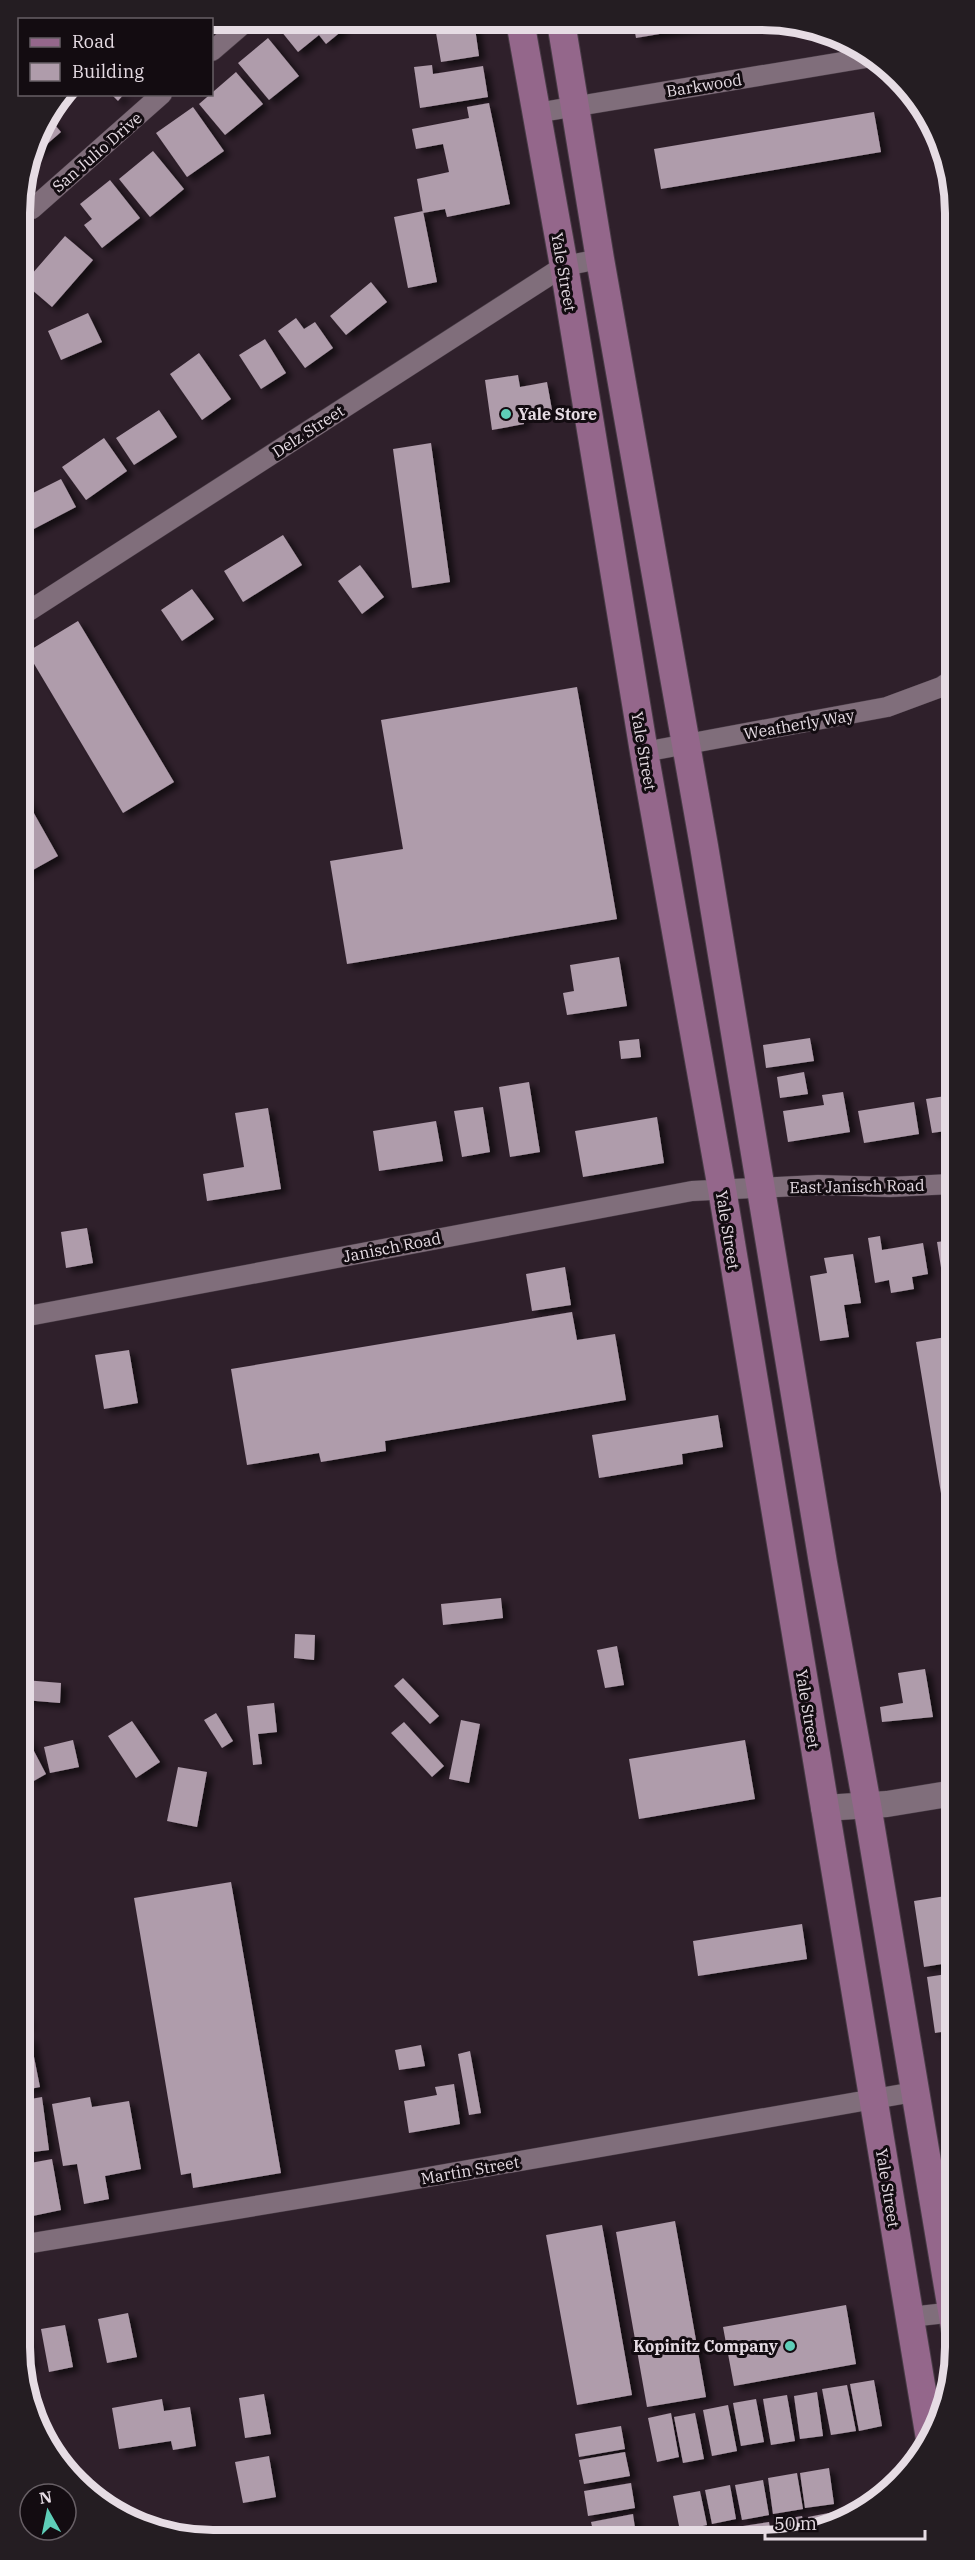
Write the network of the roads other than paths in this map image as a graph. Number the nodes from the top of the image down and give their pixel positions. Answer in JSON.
{"nodes":[{"id":1,"x":236,"y":30,"type":"edge"},
{"id":2,"x":522,"y":30,"type":"edge"},
{"id":3,"x":562,"y":30,"type":"edge"},
{"id":4,"x":213,"y":50,"type":"edge"},
{"id":5,"x":860,"y":59,"type":"edge"},
{"id":6,"x":160,"y":96,"type":"edge"},
{"id":7,"x":575,"y":106,"type":"junction"},
{"id":8,"x":537,"y":113,"type":"junction"},
{"id":9,"x":32,"y":209,"type":"dead end"},
{"id":10,"x":600,"y":260,"type":"junction"},
{"id":11,"x":564,"y":266,"type":"junction"},
{"id":12,"x":30,"y":610,"type":"edge"},
{"id":13,"x":945,"y":684,"type":"edge"},
{"id":14,"x":687,"y":744,"type":"junction"},
{"id":15,"x":644,"y":752,"type":"junction"},
{"id":16,"x":945,"y":1184,"type":"edge"},
{"id":17,"x":762,"y":1188,"type":"junction"},
{"id":18,"x":722,"y":1190,"type":"junction"},
{"id":19,"x":30,"y":1316,"type":"edge"},
{"id":20,"x":823,"y":1563,"type":"junction"},
{"id":21,"x":785,"y":1569,"type":"junction"},
{"id":22,"x":945,"y":1794,"type":"edge"},
{"id":23,"x":867,"y":1805,"type":"junction"},
{"id":24,"x":824,"y":1808,"type":"junction"},
{"id":25,"x":914,"y":2092,"type":"junction"},
{"id":26,"x":874,"y":2099,"type":"junction"},
{"id":27,"x":30,"y":2243,"type":"edge"},
{"id":28,"x":945,"y":2263,"type":"edge"},
{"id":29,"x":910,"y":2317,"type":"junction"},
{"id":30,"x":945,"y":2318,"type":"edge"},
{"id":31,"x":927,"y":2424,"type":"edge"}],
"edges":[{"from":1,"to":4,"type":"street"},
{"from":2,"to":8,"type":"main road","name":"Yale Street"},
{"from":3,"to":7,"type":"main road"},
{"from":5,"to":7,"type":"street","name":"Barkwood"},
{"from":6,"to":9,"type":"street","name":"San Julio Drive"},
{"from":7,"to":8,"type":"street","name":"Barkwood"},
{"from":7,"to":10,"type":"main road"},
{"from":8,"to":11,"type":"main road","name":"Yale Street"},
{"from":10,"to":11,"type":"street","name":"Delz Street"},
{"from":10,"to":14,"type":"main road"},
{"from":11,"to":12,"type":"street","name":"Delz Street"},
{"from":11,"to":15,"type":"main road","name":"Yale Street"},
{"from":13,"to":14,"type":"street","name":"Weatherly Way"},
{"from":14,"to":15,"type":"street","name":"Weatherly Way"},
{"from":14,"to":17,"type":"main road"},
{"from":15,"to":18,"type":"main road","name":"Yale Street"},
{"from":16,"to":17,"type":"street","name":"East Janisch Road"},
{"from":17,"to":18,"type":"street","name":"Janisch Road"},
{"from":17,"to":20,"type":"main road"},
{"from":18,"to":19,"type":"street","name":"Janisch Road"},
{"from":18,"to":21,"type":"main road","name":"Yale Street"},
{"from":20,"to":21,"type":"main road"},
{"from":20,"to":23,"type":"main road"},
{"from":21,"to":24,"type":"main road","name":"Yale Street"},
{"from":22,"to":23,"type":"street"},
{"from":23,"to":24,"type":"street"},
{"from":23,"to":25,"type":"main road"},
{"from":24,"to":26,"type":"main road","name":"Yale Street"},
{"from":25,"to":26,"type":"street","name":"Martin Street"},
{"from":25,"to":28,"type":"main road"},
{"from":26,"to":27,"type":"street","name":"Martin Street"},
{"from":26,"to":29,"type":"main road","name":"Yale Street"},
{"from":29,"to":30,"type":"street"},
{"from":29,"to":31,"type":"main road","name":"Yale Street"}]}
